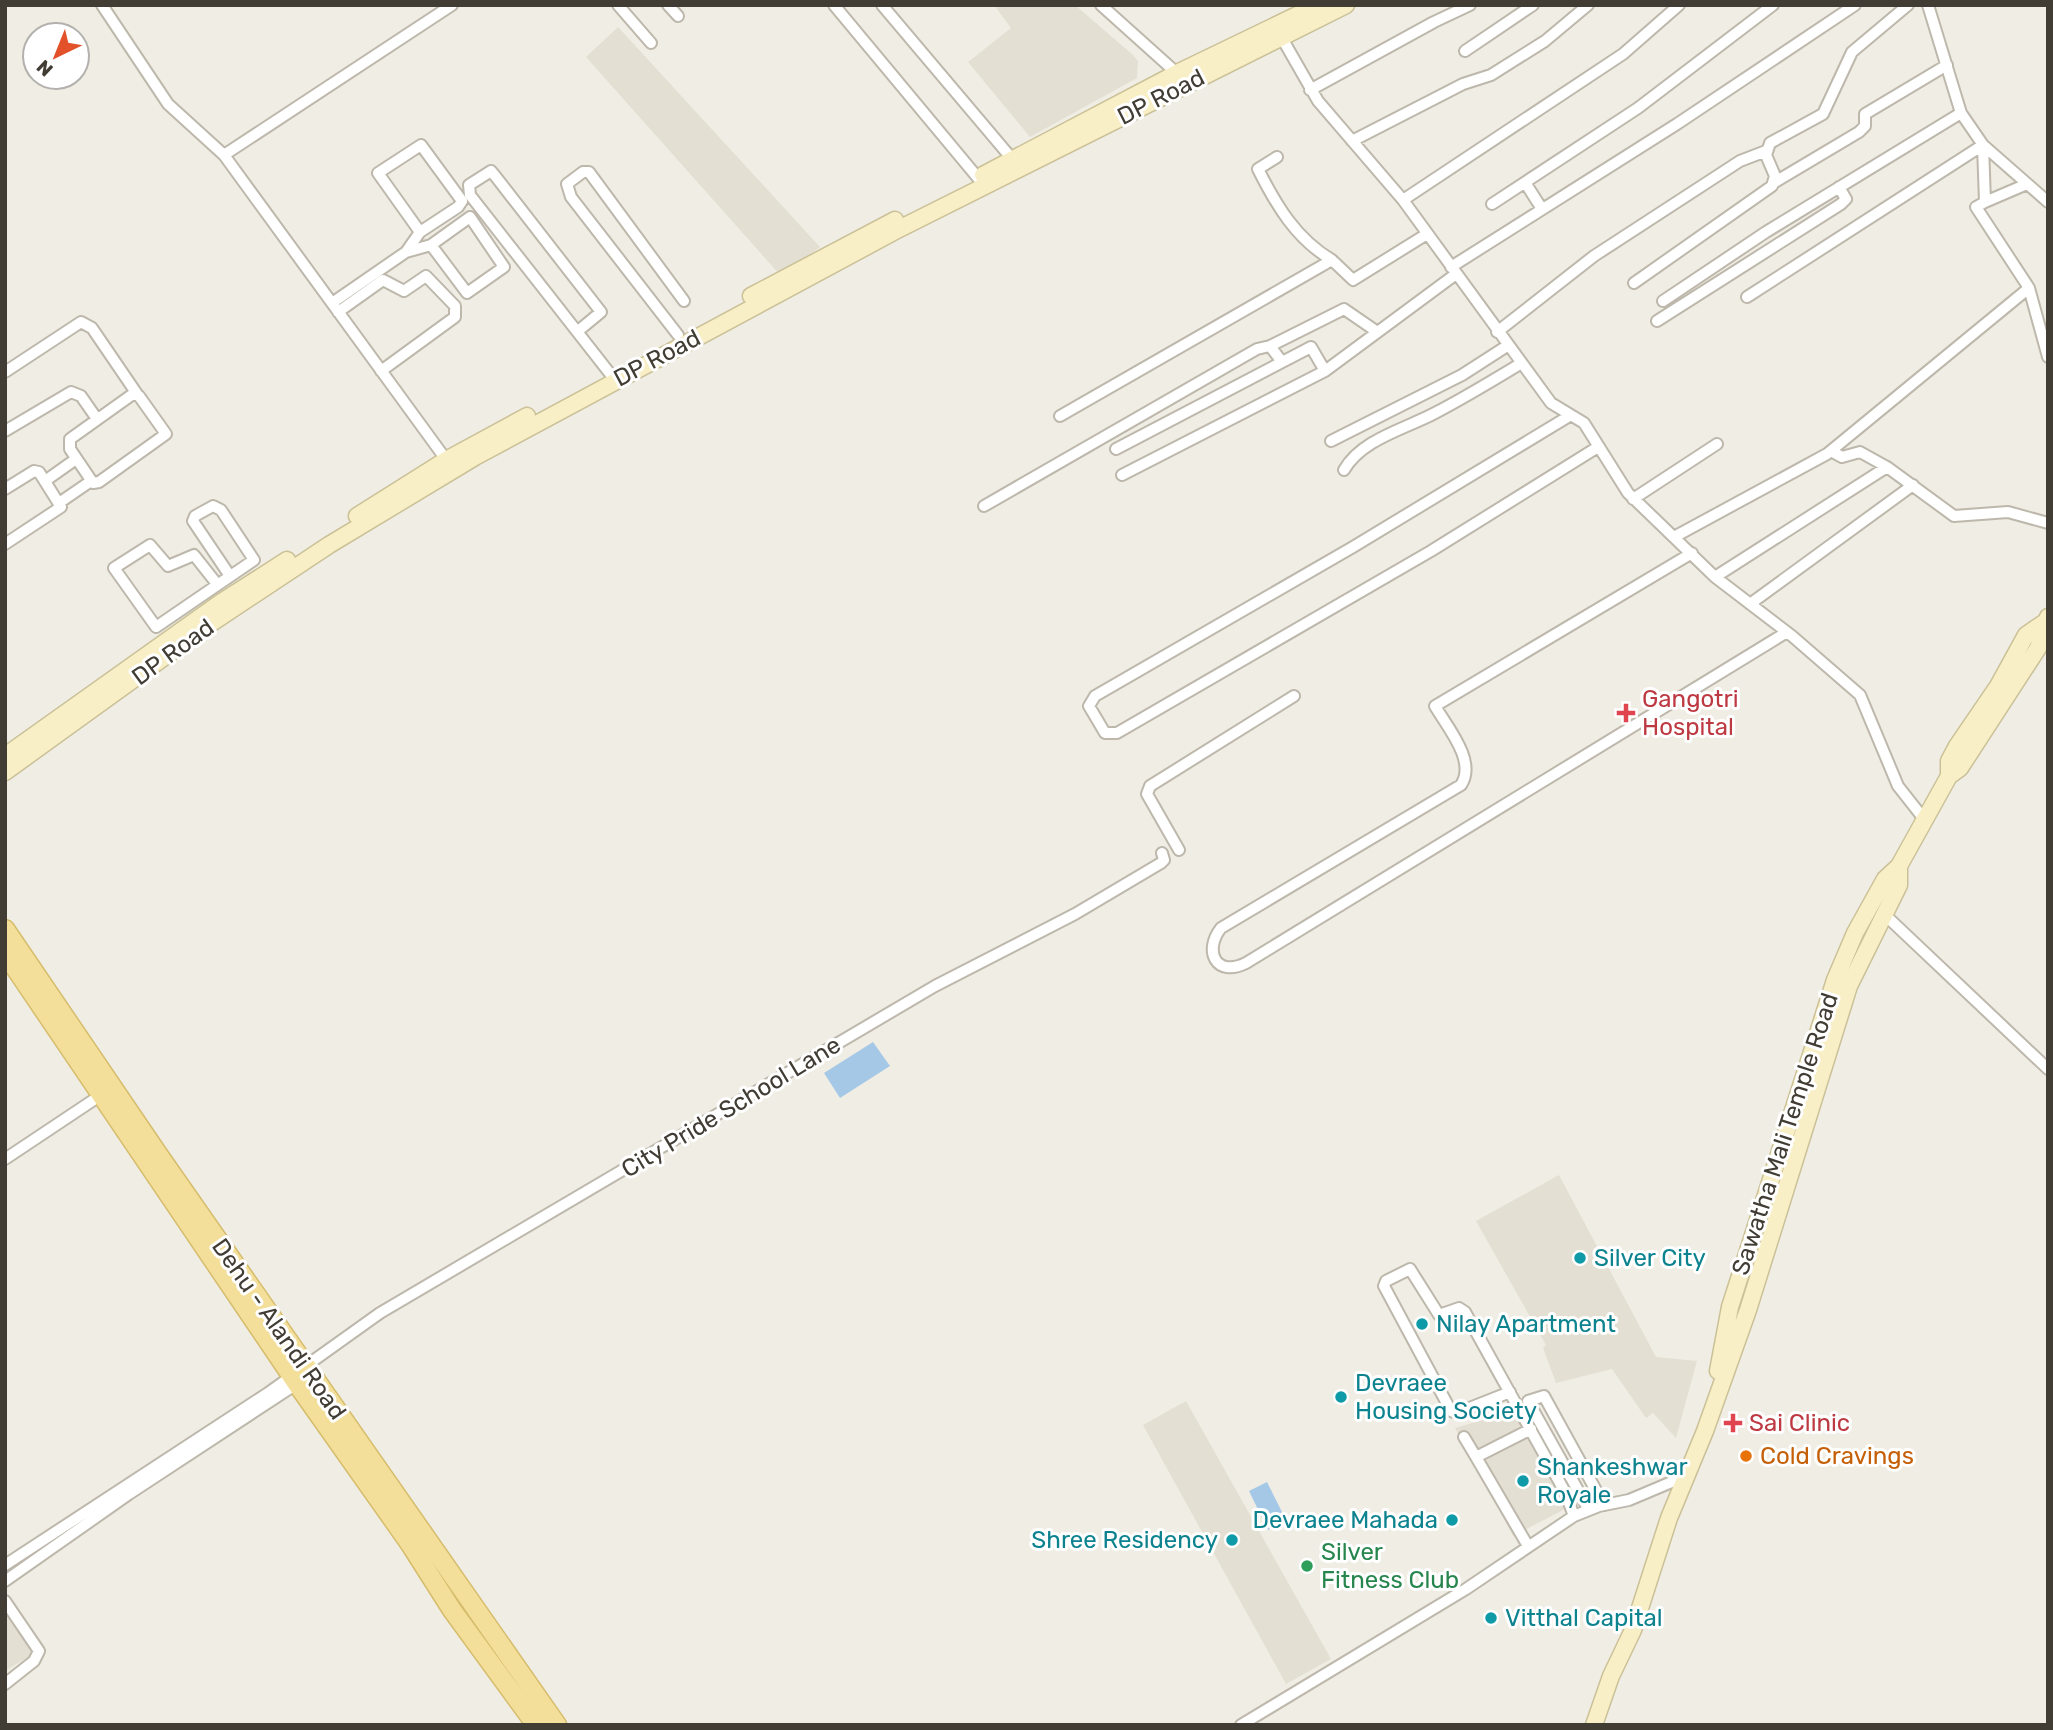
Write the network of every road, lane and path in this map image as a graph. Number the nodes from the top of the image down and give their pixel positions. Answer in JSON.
{"nodes":[{"id":1,"x":102,"y":5,"type":"edge"},
{"id":2,"x":452,"y":5,"type":"edge"},
{"id":3,"x":618,"y":5,"type":"edge"},
{"id":4,"x":668,"y":5,"type":"edge"},
{"id":5,"x":834,"y":5,"type":"edge"},
{"id":6,"x":882,"y":5,"type":"edge"},
{"id":7,"x":1101,"y":5,"type":"edge"},
{"id":8,"x":1318,"y":5,"type":"edge"},
{"id":9,"x":1346,"y":5,"type":"edge"},
{"id":10,"x":1470,"y":5,"type":"edge"},
{"id":11,"x":1533,"y":5,"type":"edge"},
{"id":12,"x":1588,"y":5,"type":"edge"},
{"id":13,"x":1679,"y":5,"type":"edge"},
{"id":14,"x":1773,"y":5,"type":"edge"},
{"id":15,"x":1855,"y":5,"type":"edge"},
{"id":16,"x":1908,"y":5,"type":"edge"},
{"id":17,"x":1928,"y":5,"type":"edge"},
{"id":18,"x":677,"y":16,"type":"dead end"},
{"id":19,"x":1279,"y":33,"type":"junction"},
{"id":20,"x":651,"y":43,"type":"dead end"},
{"id":21,"x":1465,"y":51,"type":"dead end"},
{"id":22,"x":1947,"y":65,"type":"junction"},
{"id":23,"x":1182,"y":78,"type":"junction"},
{"id":24,"x":1310,"y":90,"type":"junction"},
{"id":25,"x":1961,"y":113,"type":"junction"},
{"id":26,"x":1352,"y":141,"type":"junction"},
{"id":27,"x":1983,"y":145,"type":"junction"},
{"id":28,"x":1766,"y":151,"type":"junction"},
{"id":29,"x":224,"y":155,"type":"junction"},
{"id":30,"x":1277,"y":157,"type":"dead end"},
{"id":31,"x":1013,"y":160,"type":"junction"},
{"id":32,"x":978,"y":178,"type":"junction"},
{"id":33,"x":1775,"y":182,"type":"junction"},
{"id":34,"x":1526,"y":184,"type":"junction"},
{"id":35,"x":2027,"y":184,"type":"junction"},
{"id":36,"x":1839,"y":187,"type":"junction"},
{"id":37,"x":1403,"y":200,"type":"junction"},
{"id":38,"x":1985,"y":202,"type":"junction"},
{"id":39,"x":2048,"y":202,"type":"edge"},
{"id":40,"x":1492,"y":204,"type":"dead end"},
{"id":41,"x":1542,"y":209,"type":"junction"},
{"id":42,"x":420,"y":232,"type":"junction"},
{"id":43,"x":1427,"y":234,"type":"junction"},
{"id":44,"x":431,"y":244,"type":"junction"},
{"id":45,"x":406,"y":252,"type":"junction"},
{"id":46,"x":1332,"y":260,"type":"junction"},
{"id":47,"x":1453,"y":271,"type":"junction"},
{"id":48,"x":1634,"y":283,"type":"dead end"},
{"id":49,"x":2029,"y":288,"type":"junction"},
{"id":50,"x":1747,"y":298,"type":"dead end"},
{"id":51,"x":684,"y":301,"type":"dead end"},
{"id":52,"x":1663,"y":301,"type":"dead end"},
{"id":53,"x":335,"y":307,"type":"junction"},
{"id":54,"x":1657,"y":321,"type":"dead end"},
{"id":55,"x":578,"y":331,"type":"junction"},
{"id":56,"x":1376,"y":331,"type":"junction"},
{"id":57,"x":1497,"y":332,"type":"junction"},
{"id":58,"x":678,"y":335,"type":"junction"},
{"id":59,"x":1270,"y":346,"type":"junction"},
{"id":60,"x":1507,"y":346,"type":"junction"},
{"id":61,"x":2048,"y":357,"type":"edge"},
{"id":62,"x":1282,"y":362,"type":"junction"},
{"id":63,"x":1520,"y":364,"type":"junction"},
{"id":64,"x":381,"y":371,"type":"junction"},
{"id":65,"x":1325,"y":371,"type":"junction"},
{"id":66,"x":5,"y":372,"type":"edge"},
{"id":67,"x":612,"y":376,"type":"junction"},
{"id":68,"x":137,"y":394,"type":"junction"},
{"id":69,"x":1571,"y":415,"type":"junction"},
{"id":70,"x":1060,"y":416,"type":"dead end"},
{"id":71,"x":97,"y":419,"type":"junction"},
{"id":72,"x":5,"y":431,"type":"edge"},
{"id":73,"x":1331,"y":442,"type":"dead end"},
{"id":74,"x":1717,"y":444,"type":"dead end"},
{"id":75,"x":1598,"y":447,"type":"junction"},
{"id":76,"x":1116,"y":449,"type":"dead end"},
{"id":77,"x":1831,"y":451,"type":"junction"},
{"id":78,"x":76,"y":459,"type":"junction"},
{"id":79,"x":450,"y":465,"type":"junction"},
{"id":80,"x":1887,"y":467,"type":"junction"},
{"id":81,"x":1344,"y":470,"type":"dead end"},
{"id":82,"x":1122,"y":475,"type":"dead end"},
{"id":83,"x":46,"y":481,"type":"junction"},
{"id":84,"x":92,"y":481,"type":"junction"},
{"id":85,"x":1913,"y":485,"type":"junction"},
{"id":86,"x":5,"y":489,"type":"edge"},
{"id":87,"x":1633,"y":499,"type":"junction"},
{"id":88,"x":59,"y":503,"type":"junction"},
{"id":89,"x":984,"y":506,"type":"dead end"},
{"id":90,"x":2048,"y":523,"type":"edge"},
{"id":91,"x":1674,"y":537,"type":"junction"},
{"id":92,"x":5,"y":544,"type":"edge"},
{"id":93,"x":1692,"y":552,"type":"junction"},
{"id":94,"x":1715,"y":577,"type":"junction"},
{"id":95,"x":224,"y":580,"type":"junction"},
{"id":96,"x":235,"y":593,"type":"junction"},
{"id":97,"x":1750,"y":604,"type":"junction"},
{"id":98,"x":2046,"y":619,"type":"edge"},
{"id":99,"x":1787,"y":632,"type":"junction"},
{"id":100,"x":183,"y":637,"type":"junction"},
{"id":101,"x":1294,"y":696,"type":"dead end"},
{"id":102,"x":5,"y":756,"type":"edge"},
{"id":103,"x":5,"y":772,"type":"edge"},
{"id":104,"x":1924,"y":819,"type":"junction"},
{"id":105,"x":1180,"y":850,"type":"dead end"},
{"id":106,"x":1163,"y":856,"type":"dead end"},
{"id":107,"x":1899,"y":866,"type":"junction"},
{"id":108,"x":1883,"y":913,"type":"junction"},
{"id":109,"x":5,"y":929,"type":"edge"},
{"id":110,"x":5,"y":953,"type":"edge"},
{"id":111,"x":2048,"y":1069,"type":"edge"},
{"id":112,"x":101,"y":1095,"type":"junction"},
{"id":113,"x":5,"y":1159,"type":"edge"},
{"id":114,"x":301,"y":1374,"type":"junction"},
{"id":115,"x":1510,"y":1392,"type":"junction"},
{"id":116,"x":1709,"y":1418,"type":"junction"},
{"id":117,"x":1531,"y":1429,"type":"junction"},
{"id":118,"x":1465,"y":1437,"type":"dead end"},
{"id":119,"x":1476,"y":1457,"type":"junction"},
{"id":120,"x":1686,"y":1476,"type":"junction"},
{"id":121,"x":1604,"y":1505,"type":"junction"},
{"id":122,"x":1582,"y":1513,"type":"junction"},
{"id":123,"x":1528,"y":1546,"type":"junction"},
{"id":124,"x":5,"y":1565,"type":"edge"},
{"id":125,"x":5,"y":1581,"type":"edge"},
{"id":126,"x":5,"y":1601,"type":"edge"},
{"id":127,"x":5,"y":1684,"type":"edge"},
{"id":128,"x":536,"y":1725,"type":"edge"},
{"id":129,"x":557,"y":1725,"type":"edge"},
{"id":130,"x":1241,"y":1725,"type":"edge"},
{"id":131,"x":1594,"y":1725,"type":"edge"}],
"edges":[{"from":1,"to":29,"type":"street"},
{"from":2,"to":29,"type":"street"},
{"from":3,"to":20,"type":"street"},
{"from":4,"to":18,"type":"street"},
{"from":5,"to":32,"type":"street"},
{"from":6,"to":31,"type":"street"},
{"from":7,"to":23,"type":"street"},
{"from":8,"to":19,"type":"street","name":"DP Road"},
{"from":9,"to":19,"type":"street","name":"DP Road"},
{"from":10,"to":24,"type":"street"},
{"from":11,"to":21,"type":"street"},
{"from":12,"to":26,"type":"street"},
{"from":13,"to":37,"type":"street"},
{"from":14,"to":34,"type":"street"},
{"from":15,"to":41,"type":"street"},
{"from":16,"to":28,"type":"street"},
{"from":17,"to":22,"type":"street"},
{"from":19,"to":23,"type":"street","name":"DP Road"},
{"from":19,"to":24,"type":"street"},
{"from":22,"to":25,"type":"street"},
{"from":22,"to":33,"type":"street"},
{"from":23,"to":31,"type":"street","name":"DP Road"},
{"from":23,"to":67,"type":"street","name":"DP Road"},
{"from":24,"to":26,"type":"street"},
{"from":25,"to":27,"type":"street"},
{"from":25,"to":36,"type":"street"},
{"from":26,"to":37,"type":"street"},
{"from":27,"to":35,"type":"street"},
{"from":27,"to":38,"type":"street"},
{"from":27,"to":50,"type":"street"},
{"from":28,"to":33,"type":"street"},
{"from":28,"to":57,"type":"street"},
{"from":29,"to":53,"type":"street"},
{"from":30,"to":46,"type":"street"},
{"from":31,"to":32,"type":"street","name":"DP Road"},
{"from":32,"to":58,"type":"street","name":"DP Road"},
{"from":33,"to":48,"type":"street"},
{"from":34,"to":40,"type":"street"},
{"from":34,"to":41,"type":"street"},
{"from":35,"to":38,"type":"street"},
{"from":35,"to":39,"type":"street"},
{"from":36,"to":52,"type":"street"},
{"from":36,"to":54,"type":"street"},
{"from":37,"to":43,"type":"street"},
{"from":38,"to":49,"type":"street"},
{"from":41,"to":47,"type":"street"},
{"from":42,"to":42,"type":"street"},
{"from":42,"to":45,"type":"street"},
{"from":43,"to":46,"type":"street"},
{"from":43,"to":47,"type":"street"},
{"from":44,"to":44,"type":"street"},
{"from":44,"to":45,"type":"street"},
{"from":45,"to":53,"type":"street"},
{"from":46,"to":70,"type":"street"},
{"from":47,"to":56,"type":"street"},
{"from":47,"to":57,"type":"street"},
{"from":49,"to":61,"type":"street"},
{"from":49,"to":77,"type":"street"},
{"from":51,"to":58,"type":"street"},
{"from":53,"to":64,"type":"street"},
{"from":53,"to":64,"type":"street"},
{"from":55,"to":55,"type":"street"},
{"from":55,"to":67,"type":"street"},
{"from":56,"to":59,"type":"street"},
{"from":56,"to":65,"type":"street"},
{"from":57,"to":60,"type":"street"},
{"from":58,"to":67,"type":"street","name":"DP Road"},
{"from":59,"to":62,"type":"street"},
{"from":59,"to":89,"type":"street"},
{"from":60,"to":63,"type":"street"},
{"from":60,"to":73,"type":"street"},
{"from":62,"to":65,"type":"street"},
{"from":62,"to":76,"type":"street"},
{"from":63,"to":69,"type":"street"},
{"from":63,"to":81,"type":"street"},
{"from":64,"to":79,"type":"street"},
{"from":65,"to":82,"type":"street"},
{"from":66,"to":68,"type":"street"},
{"from":67,"to":79,"type":"street","name":"DP Road"},
{"from":68,"to":71,"type":"street"},
{"from":68,"to":84,"type":"street"},
{"from":69,"to":75,"type":"street"},
{"from":69,"to":75,"type":"street"},
{"from":71,"to":72,"type":"street"},
{"from":71,"to":78,"type":"street"},
{"from":74,"to":87,"type":"street"},
{"from":75,"to":87,"type":"street"},
{"from":77,"to":80,"type":"street"},
{"from":77,"to":91,"type":"street"},
{"from":78,"to":83,"type":"street"},
{"from":78,"to":84,"type":"street"},
{"from":79,"to":96,"type":"street","name":"DP Road"},
{"from":79,"to":100,"type":"street","name":"DP Road"},
{"from":80,"to":85,"type":"street"},
{"from":80,"to":94,"type":"street"},
{"from":83,"to":86,"type":"street"},
{"from":83,"to":88,"type":"street"},
{"from":84,"to":88,"type":"street"},
{"from":85,"to":90,"type":"street"},
{"from":85,"to":97,"type":"street"},
{"from":87,"to":91,"type":"street"},
{"from":88,"to":92,"type":"street"},
{"from":91,"to":93,"type":"street"},
{"from":93,"to":94,"type":"street"},
{"from":93,"to":99,"type":"street"},
{"from":94,"to":97,"type":"street"},
{"from":95,"to":95,"type":"street"},
{"from":95,"to":95,"type":"street"},
{"from":95,"to":96,"type":"street"},
{"from":96,"to":100,"type":"street","name":"DP Road"},
{"from":97,"to":99,"type":"street"},
{"from":98,"to":104,"type":"street","name":"Sawatha Mali Temple Road"},
{"from":99,"to":104,"type":"street"},
{"from":100,"to":102,"type":"street","name":"DP Road"},
{"from":100,"to":103,"type":"street","name":"DP Road"},
{"from":101,"to":105,"type":"street"},
{"from":104,"to":107,"type":"street","name":"Sawatha Mali Temple Road"},
{"from":106,"to":114,"type":"street","name":"City Pride School Lane"},
{"from":107,"to":108,"type":"street","name":"Sawatha Mali Temple Road"},
{"from":107,"to":116,"type":"street","name":"Sawatha Mali Temple Road"},
{"from":108,"to":111,"type":"street"},
{"from":108,"to":116,"type":"street","name":"Sawatha Mali Temple Road"},
{"from":109,"to":114,"type":"main road","name":"Dehu - Alandi Road"},
{"from":110,"to":112,"type":"main road","name":"Dehu - Alandi Road"},
{"from":112,"to":113,"type":"street"},
{"from":112,"to":114,"type":"main road","name":"Dehu - Alandi Road"},
{"from":114,"to":124,"type":"street"},
{"from":114,"to":125,"type":"street"},
{"from":114,"to":128,"type":"main road","name":"Dehu - Alandi Road"},
{"from":114,"to":129,"type":"main road","name":"Dehu - Alandi Road"},
{"from":115,"to":115,"type":"street"},
{"from":115,"to":117,"type":"street"},
{"from":116,"to":120,"type":"street","name":"Sawatha Mali Temple Road"},
{"from":117,"to":119,"type":"street"},
{"from":117,"to":122,"type":"street"},
{"from":118,"to":119,"type":"street"},
{"from":119,"to":123,"type":"street"},
{"from":120,"to":121,"type":"street"},
{"from":120,"to":131,"type":"street","name":"Sawatha Mali Temple Road"},
{"from":121,"to":122,"type":"street"},
{"from":121,"to":122,"type":"street"},
{"from":122,"to":123,"type":"street"},
{"from":123,"to":130,"type":"street"},
{"from":126,"to":127,"type":"street"}]}
